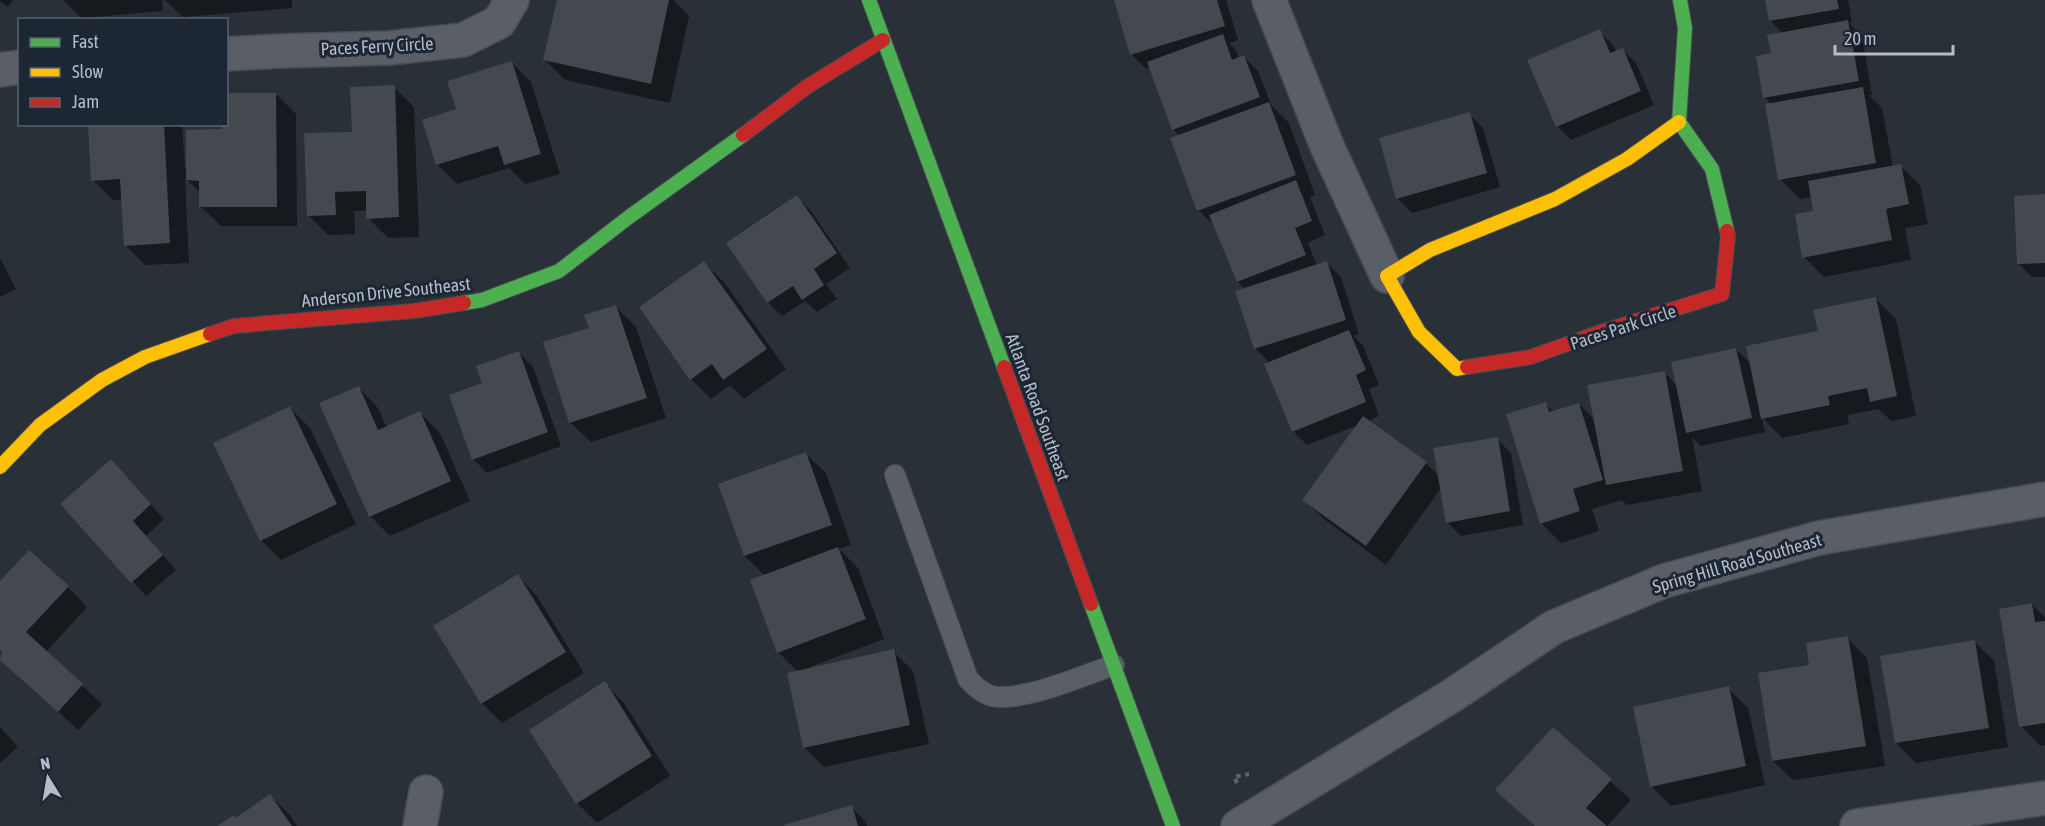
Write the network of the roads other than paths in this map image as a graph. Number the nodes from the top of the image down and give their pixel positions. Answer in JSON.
{"nodes":[{"id":1,"x":512,"y":0,"type":"edge"},
{"id":2,"x":869,"y":0,"type":"edge"},
{"id":3,"x":1269,"y":0,"type":"edge"},
{"id":4,"x":1680,"y":0,"type":"edge"},
{"id":5,"x":883,"y":40,"type":"junction"},
{"id":6,"x":228,"y":54,"type":"edge"},
{"id":7,"x":18,"y":67,"type":"edge"},
{"id":8,"x":0,"y":70,"type":"edge"},
{"id":9,"x":1679,"y":122,"type":"junction"},
{"id":10,"x":1388,"y":276,"type":"junction"},
{"id":11,"x":0,"y":467,"type":"edge"},
{"id":12,"x":895,"y":475,"type":"dead end"},
{"id":13,"x":2045,"y":499,"type":"edge"},
{"id":14,"x":1114,"y":665,"type":"junction"},
{"id":15,"x":426,"y":792,"type":"dead end"},
{"id":16,"x":2045,"y":798,"type":"edge"},
{"id":17,"x":420,"y":826,"type":"edge"},
{"id":18,"x":1173,"y":826,"type":"edge"},
{"id":19,"x":1238,"y":826,"type":"edge"},
{"id":20,"x":1857,"y":826,"type":"edge"}],
"edges":[{"from":1,"to":6,"type":"street","name":"Paces Ferry Circle"},
{"from":2,"to":5,"type":"street","name":"Atlanta Road Southeast"},
{"from":3,"to":10,"type":"street","name":"Paces Park Circle"},
{"from":4,"to":9,"type":"street"},
{"from":5,"to":11,"type":"street","name":"Anderson Drive Southeast"},
{"from":5,"to":14,"type":"street","name":"Atlanta Road Southeast"},
{"from":7,"to":8,"type":"street"},
{"from":9,"to":10,"type":"street"},
{"from":9,"to":10,"type":"street","name":"Paces Park Circle"},
{"from":12,"to":14,"type":"lane"},
{"from":13,"to":19,"type":"street","name":"Spring Hill Road Southeast"},
{"from":14,"to":18,"type":"street","name":"Atlanta Road Southeast"},
{"from":15,"to":17,"type":"street"},
{"from":16,"to":20,"type":"street"}]}
